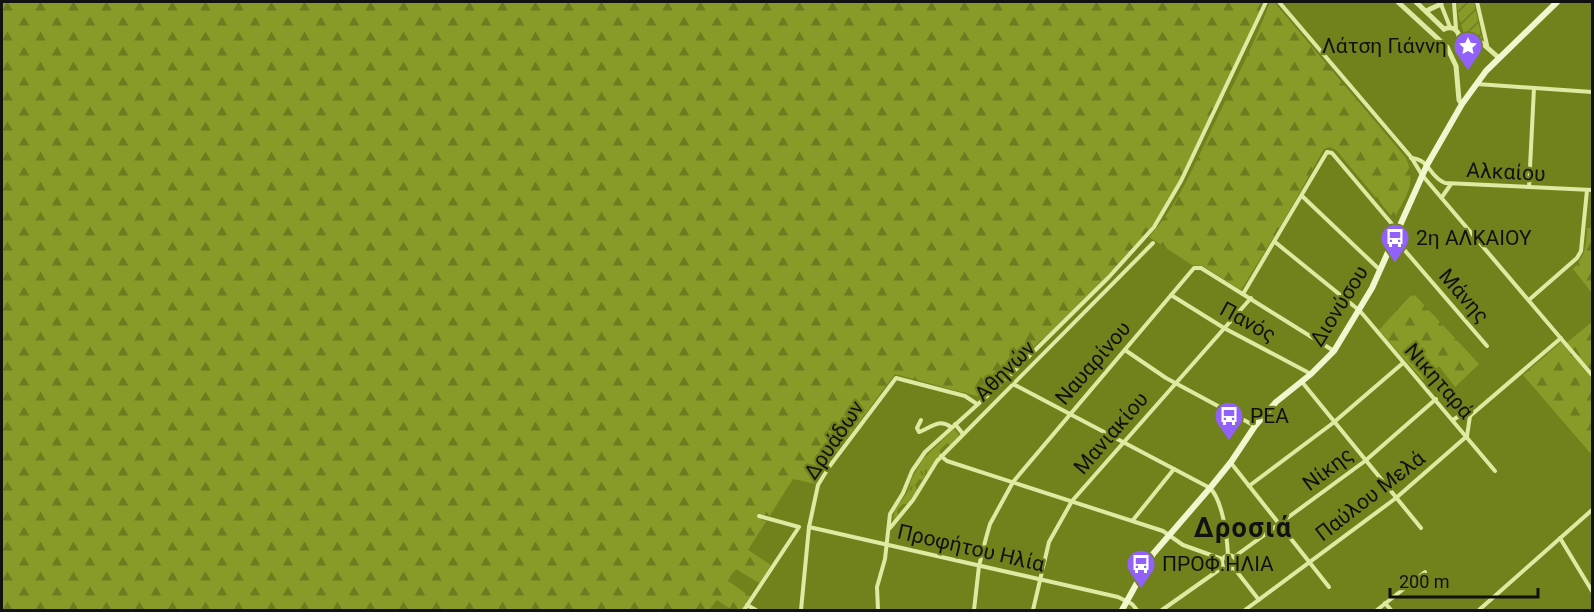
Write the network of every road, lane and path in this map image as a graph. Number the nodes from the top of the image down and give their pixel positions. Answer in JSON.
{"nodes":[{"id":1,"x":1266,"y":2,"type":"edge"},
{"id":2,"x":1279,"y":2,"type":"edge"},
{"id":3,"x":1398,"y":2,"type":"edge"},
{"id":4,"x":1416,"y":2,"type":"edge"},
{"id":5,"x":1454,"y":2,"type":"edge"},
{"id":6,"x":1477,"y":2,"type":"edge"},
{"id":7,"x":1557,"y":2,"type":"edge"},
{"id":8,"x":1440,"y":3,"type":"edge"},
{"id":9,"x":1426,"y":11,"type":"junction"},
{"id":10,"x":1450,"y":29,"type":"junction"},
{"id":11,"x":1441,"y":40,"type":"junction"},
{"id":12,"x":1459,"y":40,"type":"junction"},
{"id":13,"x":1487,"y":46,"type":"junction"},
{"id":14,"x":1447,"y":47,"type":"junction"},
{"id":15,"x":1499,"y":58,"type":"junction"},
{"id":16,"x":1476,"y":84,"type":"junction"},
{"id":17,"x":1534,"y":88,"type":"junction"},
{"id":18,"x":1593,"y":92,"type":"edge"},
{"id":19,"x":1462,"y":104,"type":"junction"},
{"id":20,"x":1411,"y":158,"type":"junction"},
{"id":21,"x":1427,"y":165,"type":"junction"},
{"id":22,"x":1422,"y":175,"type":"junction"},
{"id":23,"x":1451,"y":184,"type":"junction"},
{"id":24,"x":1529,"y":188,"type":"junction"},
{"id":25,"x":1587,"y":190,"type":"junction"},
{"id":26,"x":1593,"y":190,"type":"edge"},
{"id":27,"x":1302,"y":196,"type":"junction"},
{"id":28,"x":1442,"y":197,"type":"junction"},
{"id":29,"x":1398,"y":230,"type":"junction"},
{"id":30,"x":1394,"y":238,"type":"junction"},
{"id":31,"x":1275,"y":242,"type":"junction"},
{"id":32,"x":1153,"y":243,"type":"dead end"},
{"id":33,"x":1381,"y":271,"type":"junction"},
{"id":34,"x":1243,"y":294,"type":"junction"},
{"id":35,"x":1171,"y":295,"type":"junction"},
{"id":36,"x":1251,"y":298,"type":"junction"},
{"id":37,"x":1530,"y":299,"type":"junction"},
{"id":38,"x":1360,"y":311,"type":"junction"},
{"id":39,"x":1224,"y":328,"type":"junction"},
{"id":40,"x":1561,"y":338,"type":"junction"},
{"id":41,"x":1487,"y":346,"type":"dead end"},
{"id":42,"x":1125,"y":350,"type":"junction"},
{"id":43,"x":1334,"y":351,"type":"junction"},
{"id":44,"x":1403,"y":363,"type":"junction"},
{"id":45,"x":1311,"y":374,"type":"junction"},
{"id":46,"x":1593,"y":375,"type":"edge"},
{"id":47,"x":1005,"y":379,"type":"junction"},
{"id":48,"x":1175,"y":382,"type":"junction"},
{"id":49,"x":1301,"y":382,"type":"junction"},
{"id":50,"x":1013,"y":384,"type":"junction"},
{"id":51,"x":1436,"y":399,"type":"junction"},
{"id":52,"x":977,"y":404,"type":"junction"},
{"id":53,"x":1069,"y":414,"type":"junction"},
{"id":54,"x":1470,"y":416,"type":"junction"},
{"id":55,"x":921,"y":420,"type":"dead end"},
{"id":56,"x":1453,"y":420,"type":"junction"},
{"id":57,"x":1333,"y":423,"type":"junction"},
{"id":58,"x":953,"y":426,"type":"junction"},
{"id":59,"x":1255,"y":426,"type":"junction"},
{"id":60,"x":963,"y":434,"type":"junction"},
{"id":61,"x":1467,"y":436,"type":"junction"},
{"id":62,"x":1123,"y":443,"type":"junction"},
{"id":63,"x":941,"y":456,"type":"junction"},
{"id":64,"x":1365,"y":461,"type":"junction"},
{"id":65,"x":1230,"y":462,"type":"junction"},
{"id":66,"x":1174,"y":469,"type":"junction"},
{"id":67,"x":1496,"y":471,"type":"dead end"},
{"id":68,"x":1013,"y":482,"type":"junction"},
{"id":69,"x":1249,"y":486,"type":"junction"},
{"id":70,"x":1210,"y":488,"type":"junction"},
{"id":71,"x":1396,"y":498,"type":"junction"},
{"id":72,"x":1072,"y":501,"type":"junction"},
{"id":73,"x":1593,"y":510,"type":"edge"},
{"id":74,"x":759,"y":516,"type":"dead end"},
{"id":75,"x":1133,"y":521,"type":"junction"},
{"id":76,"x":1279,"y":524,"type":"junction"},
{"id":77,"x":809,"y":527,"type":"junction"},
{"id":78,"x":1421,"y":528,"type":"dead end"},
{"id":79,"x":890,"y":529,"type":"junction"},
{"id":80,"x":1168,"y":535,"type":"junction"},
{"id":81,"x":1560,"y":538,"type":"junction"},
{"id":82,"x":886,"y":545,"type":"junction"},
{"id":83,"x":1228,"y":555,"type":"junction"},
{"id":84,"x":1234,"y":557,"type":"junction"},
{"id":85,"x":1222,"y":560,"type":"junction"},
{"id":86,"x":1310,"y":563,"type":"junction"},
{"id":87,"x":979,"y":566,"type":"junction"},
{"id":88,"x":1223,"y":567,"type":"junction"},
{"id":89,"x":1234,"y":568,"type":"junction"},
{"id":90,"x":1425,"y":572,"type":"dead end"},
{"id":91,"x":1041,"y":579,"type":"junction"},
{"id":92,"x":1329,"y":587,"type":"dead end"},
{"id":93,"x":1593,"y":591,"type":"edge"},
{"id":94,"x":1260,"y":600,"type":"junction"},
{"id":95,"x":1127,"y":601,"type":"junction"},
{"id":96,"x":1385,"y":603,"type":"junction"},
{"id":97,"x":747,"y":605,"type":"junction"},
{"id":98,"x":744,"y":610,"type":"edge"},
{"id":99,"x":756,"y":610,"type":"edge"},
{"id":100,"x":801,"y":610,"type":"edge"},
{"id":101,"x":878,"y":610,"type":"edge"},
{"id":102,"x":974,"y":610,"type":"edge"},
{"id":103,"x":1033,"y":610,"type":"edge"},
{"id":104,"x":1122,"y":610,"type":"edge"},
{"id":105,"x":1137,"y":610,"type":"edge"},
{"id":106,"x":1162,"y":610,"type":"edge"},
{"id":107,"x":1245,"y":610,"type":"edge"},
{"id":108,"x":1377,"y":610,"type":"edge"},
{"id":109,"x":1391,"y":610,"type":"edge"},
{"id":110,"x":1479,"y":610,"type":"edge"}],
"edges":[{"from":1,"to":47,"type":"street","name":"Αθηνών"},
{"from":2,"to":20,"type":"street"},
{"from":3,"to":11,"type":"street"},
{"from":4,"to":9,"type":"street"},
{"from":5,"to":10,"type":"street"},
{"from":6,"to":13,"type":"street"},
{"from":7,"to":15,"type":"main road","name":"Διονύσου"},
{"from":8,"to":9,"type":"street"},
{"from":8,"to":10,"type":"street"},
{"from":9,"to":10,"type":"street"},
{"from":10,"to":11,"type":"street"},
{"from":10,"to":12,"type":"street"},
{"from":11,"to":14,"type":"street"},
{"from":12,"to":13,"type":"street"},
{"from":12,"to":14,"type":"street"},
{"from":13,"to":15,"type":"street"},
{"from":14,"to":19,"type":"street"},
{"from":15,"to":16,"type":"main road","name":"Διονύσου"},
{"from":16,"to":17,"type":"street"},
{"from":16,"to":19,"type":"main road","name":"Διονύσου"},
{"from":17,"to":18,"type":"street"},
{"from":17,"to":24,"type":"street"},
{"from":19,"to":21,"type":"main road","name":"Διονύσου"},
{"from":20,"to":21,"type":"street","name":"Αλκαίου"},
{"from":20,"to":22,"type":"street"},
{"from":21,"to":22,"type":"main road","name":"Διονύσου"},
{"from":21,"to":23,"type":"street","name":"Αλκαίου"},
{"from":22,"to":28,"type":"street"},
{"from":22,"to":29,"type":"main road","name":"Διονύσου"},
{"from":23,"to":24,"type":"street","name":"Αλκαίου"},
{"from":23,"to":28,"type":"street"},
{"from":24,"to":25,"type":"street","name":"Αλκαίου"},
{"from":25,"to":26,"type":"street","name":"Αλκαίου"},
{"from":25,"to":37,"type":"street"},
{"from":27,"to":29,"type":"street"},
{"from":27,"to":31,"type":"street"},
{"from":27,"to":33,"type":"street"},
{"from":28,"to":37,"type":"street"},
{"from":29,"to":30,"type":"main road","name":"Διονύσου"},
{"from":30,"to":33,"type":"main road","name":"Διονύσου"},
{"from":30,"to":41,"type":"street","name":"Μάνης"},
{"from":31,"to":34,"type":"street"},
{"from":31,"to":38,"type":"street","name":"Νικηταρά"},
{"from":32,"to":50,"type":"street","name":"Αθηνών"},
{"from":33,"to":38,"type":"main road","name":"Διονύσου"},
{"from":34,"to":35,"type":"street","name":"Ναυαρίνου"},
{"from":34,"to":36,"type":"street"},
{"from":35,"to":39,"type":"street","name":"Πανός"},
{"from":35,"to":42,"type":"street","name":"Ναυαρίνου"},
{"from":36,"to":39,"type":"street","name":"Μανιακίου"},
{"from":36,"to":43,"type":"street"},
{"from":37,"to":40,"type":"street"},
{"from":38,"to":43,"type":"main road","name":"Διονύσου"},
{"from":38,"to":44,"type":"street","name":"Νικηταρά"},
{"from":39,"to":45,"type":"street","name":"Πανός"},
{"from":39,"to":48,"type":"street","name":"Μανιακίου"},
{"from":40,"to":46,"type":"street"},
{"from":40,"to":54,"type":"street"},
{"from":42,"to":48,"type":"street"},
{"from":42,"to":53,"type":"street","name":"Ναυαρίνου"},
{"from":43,"to":45,"type":"main road","name":"Διονύσου"},
{"from":44,"to":51,"type":"street","name":"Νικηταρά"},
{"from":44,"to":57,"type":"street"},
{"from":45,"to":49,"type":"main road","name":"Διονύσου"},
{"from":47,"to":50,"type":"street"},
{"from":47,"to":52,"type":"street","name":"Αθηνών"},
{"from":48,"to":59,"type":"street"},
{"from":48,"to":62,"type":"street","name":"Μανιακίου"},
{"from":49,"to":57,"type":"street"},
{"from":49,"to":59,"type":"main road","name":"Διονύσου"},
{"from":50,"to":53,"type":"street"},
{"from":50,"to":60,"type":"street","name":"Αθηνών"},
{"from":51,"to":56,"type":"street","name":"Νικηταρά"},
{"from":51,"to":64,"type":"street","name":"Νίκης"},
{"from":52,"to":58,"type":"street","name":"Αθηνών"},
{"from":52,"to":77,"type":"street","name":"Δρυάδων"},
{"from":53,"to":62,"type":"street"},
{"from":53,"to":68,"type":"street","name":"Ναυαρίνου"},
{"from":54,"to":56,"type":"street"},
{"from":54,"to":61,"type":"street"},
{"from":55,"to":58,"type":"street"},
{"from":56,"to":61,"type":"street","name":"Νικηταρά"},
{"from":57,"to":64,"type":"street"},
{"from":57,"to":69,"type":"street"},
{"from":58,"to":60,"type":"street"},
{"from":58,"to":79,"type":"street","name":"Αθηνών"},
{"from":59,"to":65,"type":"main road","name":"Διονύσου"},
{"from":60,"to":63,"type":"street","name":"Αθηνών"},
{"from":61,"to":67,"type":"street","name":"Νικηταρά"},
{"from":61,"to":71,"type":"street","name":"Παύλου Μελά"},
{"from":62,"to":66,"type":"street"},
{"from":62,"to":72,"type":"street","name":"Μανιακίου"},
{"from":63,"to":68,"type":"street"},
{"from":63,"to":79,"type":"street","name":"Αθηνών"},
{"from":64,"to":71,"type":"street"},
{"from":64,"to":76,"type":"street","name":"Νίκης"},
{"from":65,"to":69,"type":"street"},
{"from":65,"to":70,"type":"main road","name":"Διονύσου"},
{"from":66,"to":70,"type":"street"},
{"from":66,"to":75,"type":"street"},
{"from":68,"to":72,"type":"street"},
{"from":68,"to":87,"type":"street","name":"Ναυαρίνου"},
{"from":69,"to":76,"type":"street"},
{"from":70,"to":80,"type":"main road","name":"Διονύσου"},
{"from":70,"to":83,"type":"street"},
{"from":71,"to":78,"type":"street"},
{"from":71,"to":86,"type":"street","name":"Παύλου Μελά"},
{"from":72,"to":75,"type":"street"},
{"from":72,"to":91,"type":"street","name":"Μανιακίου"},
{"from":73,"to":81,"type":"street"},
{"from":74,"to":97,"type":"street"},
{"from":75,"to":80,"type":"street"},
{"from":76,"to":84,"type":"street","name":"Νίκης"},
{"from":76,"to":86,"type":"street"},
{"from":77,"to":82,"type":"street","name":"Προφήτου Ηλία"},
{"from":77,"to":100,"type":"street","name":"Δρυάδων"},
{"from":79,"to":82,"type":"street","name":"Αθηνών"},
{"from":80,"to":85,"type":"street"},
{"from":80,"to":95,"type":"main road","name":"Διονύσου"},
{"from":81,"to":93,"type":"street"},
{"from":81,"to":110,"type":"street"},
{"from":82,"to":87,"type":"street","name":"Προφήτου Ηλία"},
{"from":82,"to":101,"type":"street","name":"Αθηνών"},
{"from":83,"to":84,"type":"street"},
{"from":83,"to":85,"type":"street"},
{"from":84,"to":89,"type":"street"},
{"from":85,"to":88,"type":"street"},
{"from":86,"to":92,"type":"street"},
{"from":86,"to":94,"type":"street","name":"Παύλου Μελά"},
{"from":87,"to":91,"type":"street","name":"Προφήτου Ηλία"},
{"from":87,"to":102,"type":"street","name":"Ναυαρίνου"},
{"from":88,"to":89,"type":"street"},
{"from":88,"to":106,"type":"street"},
{"from":89,"to":94,"type":"street"},
{"from":90,"to":96,"type":"street"},
{"from":91,"to":95,"type":"street","name":"Προφήτου Ηλία"},
{"from":91,"to":103,"type":"street","name":"Μανιακίου"},
{"from":94,"to":107,"type":"street","name":"Παύλου Μελά"},
{"from":95,"to":104,"type":"main road","name":"Διονύσου"},
{"from":95,"to":105,"type":"street"},
{"from":96,"to":108,"type":"street"},
{"from":96,"to":109,"type":"street"},
{"from":97,"to":98,"type":"street"},
{"from":97,"to":99,"type":"street"}]}
